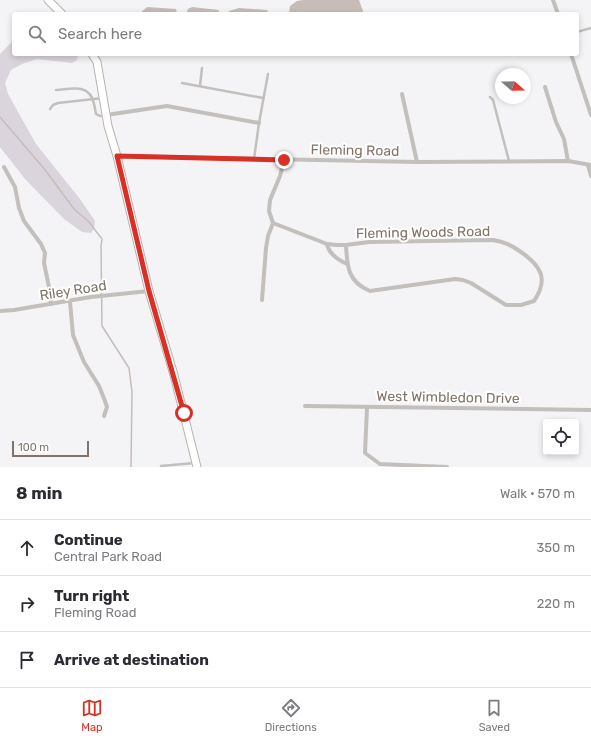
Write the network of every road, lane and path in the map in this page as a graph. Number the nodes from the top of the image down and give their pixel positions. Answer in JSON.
{"nodes":[{"id":1,"x":48,"y":0,"type":"edge"},
{"id":2,"x":553,"y":0,"type":"edge"},
{"id":3,"x":60,"y":12,"type":"edge"},
{"id":4,"x":557,"y":12,"type":"edge"},
{"id":5,"x":591,"y":28,"type":"edge"},
{"id":6,"x":579,"y":31,"type":"edge"},
{"id":7,"x":93,"y":56,"type":"edge"},
{"id":8,"x":572,"y":56,"type":"edge"},
{"id":9,"x":202,"y":68,"type":"dead end"},
{"id":10,"x":268,"y":74,"type":"dead end"},
{"id":11,"x":182,"y":83,"type":"dead end"},
{"id":12,"x":200,"y":86,"type":"junction"},
{"id":13,"x":545,"y":87,"type":"dead end"},
{"id":14,"x":56,"y":90,"type":"dead end"},
{"id":15,"x":402,"y":94,"type":"dead end"},
{"id":16,"x":490,"y":97,"type":"dead end"},
{"id":17,"x":104,"y":98,"type":"junction"},
{"id":18,"x":263,"y":98,"type":"junction"},
{"id":19,"x":93,"y":99,"type":"junction"},
{"id":20,"x":50,"y":109,"type":"dead end"},
{"id":21,"x":106,"y":115,"type":"junction"},
{"id":22,"x":591,"y":115,"type":"edge"},
{"id":23,"x":259,"y":123,"type":"junction"},
{"id":24,"x":117,"y":156,"type":"junction"},
{"id":25,"x":254,"y":159,"type":"junction"},
{"id":26,"x":284,"y":160,"type":"junction"},
{"id":27,"x":510,"y":161,"type":"junction"},
{"id":28,"x":568,"y":161,"type":"junction"},
{"id":29,"x":417,"y":162,"type":"junction"},
{"id":30,"x":590,"y":165,"type":"edge"},
{"id":31,"x":4,"y":167,"type":"dead end"},
{"id":32,"x":591,"y":176,"type":"edge"},
{"id":33,"x":273,"y":223,"type":"junction"},
{"id":34,"x":328,"y":244,"type":"junction"},
{"id":35,"x":346,"y":245,"type":"junction"},
{"id":36,"x":347,"y":264,"type":"junction"},
{"id":37,"x":149,"y":291,"type":"junction"},
{"id":38,"x":262,"y":300,"type":"dead end"},
{"id":39,"x":70,"y":302,"type":"junction"},
{"id":40,"x":51,"y":304,"type":"junction"},
{"id":41,"x":0,"y":311,"type":"edge"},
{"id":42,"x":305,"y":406,"type":"dead end"},
{"id":43,"x":366,"y":408,"type":"junction"},
{"id":44,"x":591,"y":410,"type":"edge"},
{"id":45,"x":104,"y":416,"type":"dead end"},
{"id":46,"x":196,"y":465,"type":"edge"},
{"id":47,"x":161,"y":467,"type":"edge"},
{"id":48,"x":447,"y":467,"type":"edge"}],
"edges":[{"from":1,"to":3,"type":"street"},
{"from":2,"to":4,"type":"street"},
{"from":5,"to":6,"type":"lane"},
{"from":7,"to":17,"type":"street"},
{"from":8,"to":22,"type":"street"},
{"from":9,"to":12,"type":"lane"},
{"from":10,"to":18,"type":"lane"},
{"from":11,"to":12,"type":"lane"},
{"from":12,"to":18,"type":"lane"},
{"from":13,"to":28,"type":"street"},
{"from":14,"to":19,"type":"lane"},
{"from":15,"to":29,"type":"street"},
{"from":16,"to":27,"type":"lane"},
{"from":17,"to":19,"type":"lane"},
{"from":17,"to":21,"type":"street"},
{"from":18,"to":23,"type":"lane"},
{"from":19,"to":20,"type":"lane"},
{"from":19,"to":21,"type":"lane"},
{"from":21,"to":23,"type":"street"},
{"from":21,"to":24,"type":"street"},
{"from":23,"to":25,"type":"lane"},
{"from":24,"to":25,"type":"street","name":"Fleming Road"},
{"from":24,"to":37,"type":"street"},
{"from":25,"to":26,"type":"street","name":"Fleming Road"},
{"from":26,"to":29,"type":"street","name":"Fleming Road"},
{"from":26,"to":33,"type":"street"},
{"from":27,"to":28,"type":"street","name":"Fleming Road"},
{"from":27,"to":29,"type":"street","name":"Fleming Road"},
{"from":28,"to":30,"type":"street","name":"Fleming Road"},
{"from":30,"to":32,"type":"street"},
{"from":31,"to":40,"type":"street"},
{"from":33,"to":34,"type":"street","name":"Fleming Woods Road"},
{"from":33,"to":38,"type":"street"},
{"from":34,"to":35,"type":"street","name":"Fleming Woods Road"},
{"from":34,"to":36,"type":"street"},
{"from":35,"to":36,"type":"street","name":"Fleming Woods Road"},
{"from":35,"to":36,"type":"street","name":"Fleming Woods Road"},
{"from":37,"to":39,"type":"street","name":"Riley Road"},
{"from":37,"to":46,"type":"street"},
{"from":39,"to":40,"type":"street","name":"Riley Road"},
{"from":39,"to":45,"type":"street"},
{"from":40,"to":41,"type":"street","name":"Riley Road"},
{"from":42,"to":43,"type":"street","name":"West Wimbledon Drive"},
{"from":43,"to":44,"type":"street","name":"West Wimbledon Drive"},
{"from":43,"to":48,"type":"street"},
{"from":46,"to":47,"type":"lane"}]}
